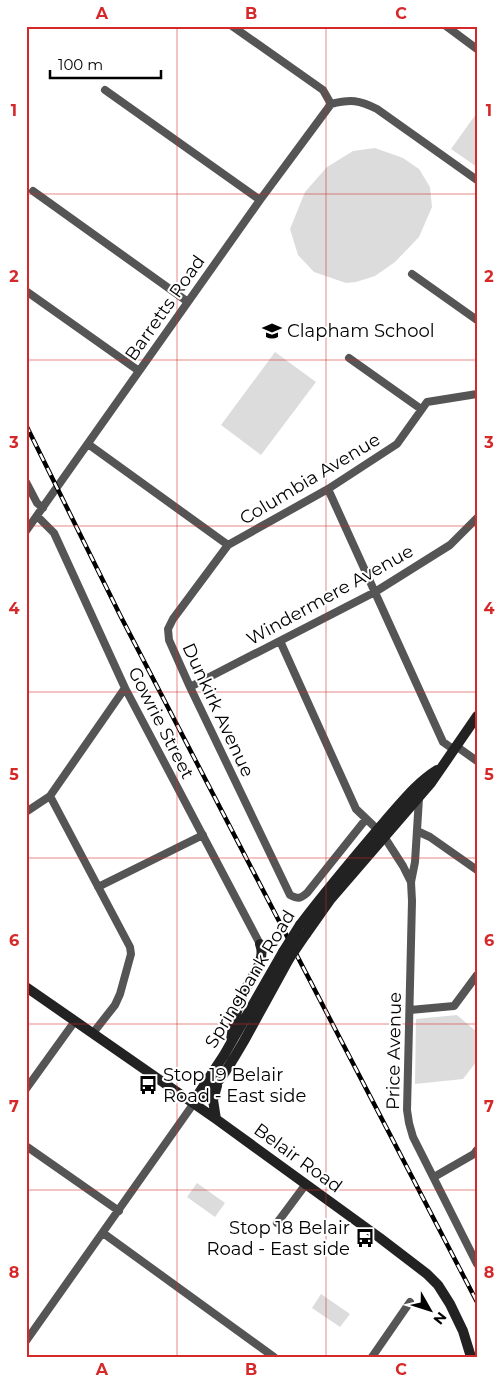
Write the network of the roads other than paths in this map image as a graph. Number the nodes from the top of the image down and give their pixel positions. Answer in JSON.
{"nodes":[{"id":1,"x":232,"y":26,"type":"edge"},
{"id":2,"x":446,"y":26,"type":"edge"},
{"id":3,"x":477,"y":49,"type":"edge"},
{"id":4,"x":105,"y":90,"type":"dead end"},
{"id":5,"x":331,"y":104,"type":"junction"},
{"id":6,"x":477,"y":180,"type":"edge"},
{"id":7,"x":33,"y":191,"type":"dead end"},
{"id":8,"x":260,"y":200,"type":"junction"},
{"id":9,"x":412,"y":274,"type":"dead end"},
{"id":10,"x":26,"y":291,"type":"edge"},
{"id":11,"x":188,"y":302,"type":"junction"},
{"id":12,"x":477,"y":309,"type":"edge"},
{"id":13,"x":474,"y":318,"type":"edge"},
{"id":14,"x":349,"y":358,"type":"dead end"},
{"id":15,"x":139,"y":371,"type":"junction"},
{"id":16,"x":477,"y":394,"type":"edge"},
{"id":17,"x":422,"y":409,"type":"junction"},
{"id":18,"x":88,"y":444,"type":"junction"},
{"id":19,"x":26,"y":482,"type":"edge"},
{"id":20,"x":328,"y":489,"type":"junction"},
{"id":21,"x":43,"y":508,"type":"junction"},
{"id":22,"x":37,"y":516,"type":"junction"},
{"id":23,"x":477,"y":518,"type":"edge"},
{"id":24,"x":26,"y":532,"type":"edge"},
{"id":25,"x":228,"y":546,"type":"junction"},
{"id":26,"x":375,"y":592,"type":"junction"},
{"id":27,"x":280,"y":641,"type":"junction"},
{"id":28,"x":190,"y":687,"type":"junction"},
{"id":29,"x":125,"y":688,"type":"junction"},
{"id":30,"x":477,"y":716,"type":"edge"},
{"id":31,"x":454,"y":747,"type":"junction"},
{"id":32,"x":477,"y":761,"type":"edge"},
{"id":33,"x":440,"y":768,"type":"junction"},
{"id":34,"x":50,"y":796,"type":"junction"},
{"id":35,"x":419,"y":798,"type":"junction"},
{"id":36,"x":26,"y":812,"type":"edge"},
{"id":37,"x":366,"y":819,"type":"junction"},
{"id":38,"x":416,"y":831,"type":"junction"},
{"id":39,"x":382,"y":834,"type":"junction"},
{"id":40,"x":202,"y":835,"type":"junction"},
{"id":41,"x":477,"y":870,"type":"edge"},
{"id":42,"x":411,"y":882,"type":"junction"},
{"id":43,"x":98,"y":887,"type":"junction"},
{"id":44,"x":290,"y":895,"type":"joint"},
{"id":45,"x":260,"y":944,"type":"joint"},
{"id":46,"x":286,"y":956,"type":"junction"},
{"id":47,"x":272,"y":971,"type":"junction"},
{"id":48,"x":254,"y":973,"type":"junction"},
{"id":49,"x":477,"y":975,"type":"edge"},
{"id":50,"x":26,"y":987,"type":"edge"},
{"id":51,"x":26,"y":992,"type":"edge"},
{"id":52,"x":44,"y":1000,"type":"junction"},
{"id":53,"x":410,"y":1010,"type":"junction"},
{"id":54,"x":75,"y":1021,"type":"junction"},
{"id":55,"x":93,"y":1033,"type":"junction"},
{"id":56,"x":231,"y":1043,"type":"junction"},
{"id":57,"x":222,"y":1076,"type":"junction"},
{"id":58,"x":26,"y":1090,"type":"edge"},
{"id":59,"x":194,"y":1103,"type":"junction"},
{"id":60,"x":216,"y":1119,"type":"junction"},
{"id":61,"x":26,"y":1146,"type":"edge"},
{"id":62,"x":477,"y":1150,"type":"edge"},
{"id":63,"x":434,"y":1177,"type":"junction"},
{"id":64,"x":306,"y":1184,"type":"junction"},
{"id":65,"x":119,"y":1211,"type":"junction"},
{"id":66,"x":277,"y":1223,"type":"dead end"},
{"id":67,"x":103,"y":1233,"type":"junction"},
{"id":68,"x":477,"y":1264,"type":"edge"},
{"id":69,"x":410,"y":1302,"type":"dead end"},
{"id":70,"x":26,"y":1341,"type":"edge"},
{"id":71,"x":274,"y":1357,"type":"edge"},
{"id":72,"x":372,"y":1357,"type":"edge"},
{"id":73,"x":471,"y":1357,"type":"edge"}],
"edges":[{"from":1,"to":5,"type":"street"},
{"from":2,"to":3,"type":"street"},
{"from":4,"to":8,"type":"street"},
{"from":5,"to":6,"type":"street"},
{"from":5,"to":8,"type":"street","name":"Barretts Road"},
{"from":7,"to":11,"type":"street"},
{"from":8,"to":11,"type":"street","name":"Barretts Road"},
{"from":9,"to":13,"type":"street"},
{"from":10,"to":15,"type":"street"},
{"from":11,"to":15,"type":"street","name":"Barretts Road"},
{"from":12,"to":13,"type":"street"},
{"from":14,"to":17,"type":"street"},
{"from":15,"to":18,"type":"street","name":"Barretts Road"},
{"from":16,"to":17,"type":"street"},
{"from":17,"to":20,"type":"street","name":"Columbia Avenue"},
{"from":18,"to":21,"type":"street","name":"Barretts Road"},
{"from":18,"to":25,"type":"street"},
{"from":19,"to":21,"type":"street"},
{"from":20,"to":25,"type":"street","name":"Columbia Avenue"},
{"from":20,"to":26,"type":"street"},
{"from":21,"to":22,"type":"street","name":"Barretts Road"},
{"from":22,"to":24,"type":"street","name":"Barretts Road"},
{"from":22,"to":29,"type":"street","name":"Gowrie Street"},
{"from":23,"to":26,"type":"street","name":"Windermere Avenue"},
{"from":25,"to":28,"type":"street","name":"Dunkirk Avenue"},
{"from":26,"to":27,"type":"street","name":"Windermere Avenue"},
{"from":26,"to":31,"type":"street"},
{"from":27,"to":28,"type":"street","name":"Windermere Avenue"},
{"from":27,"to":37,"type":"street","name":"Price Avenue"},
{"from":28,"to":44,"type":"street","name":"Dunkirk Avenue"},
{"from":29,"to":34,"type":"street"},
{"from":29,"to":40,"type":"street","name":"Gowrie Street"},
{"from":30,"to":31,"type":"main road","name":"Springbank Road"},
{"from":31,"to":32,"type":"street"},
{"from":31,"to":33,"type":"main road","name":"Springbank Road"},
{"from":33,"to":35,"type":"main road","name":"Springbank Road"},
{"from":33,"to":39,"type":"main road","name":"Springbank Road"},
{"from":34,"to":36,"type":"street"},
{"from":34,"to":43,"type":"street"},
{"from":35,"to":38,"type":"street","name":"Price Avenue"},
{"from":35,"to":39,"type":"main road","name":"Springbank Road"},
{"from":37,"to":39,"type":"street","name":"Price Avenue"},
{"from":37,"to":44,"type":"street","name":"Springbank Road"},
{"from":38,"to":41,"type":"street"},
{"from":38,"to":42,"type":"street","name":"Price Avenue"},
{"from":39,"to":42,"type":"street","name":"Price Avenue"},
{"from":39,"to":46,"type":"main road","name":"Springbank Road","bridge":true},
{"from":40,"to":43,"type":"street"},
{"from":40,"to":45,"type":"street","name":"Gowrie Street"},
{"from":42,"to":53,"type":"street","name":"Price Avenue"},
{"from":43,"to":55,"type":"street"},
{"from":45,"to":48,"type":"main road"},
{"from":46,"to":47,"type":"main road","name":"Springbank Road"},
{"from":46,"to":57,"type":"main road","name":"Springbank Road"},
{"from":47,"to":48,"type":"main road"},
{"from":47,"to":56,"type":"main road","name":"Springbank Road"},
{"from":48,"to":56,"type":"main road"},
{"from":49,"to":53,"type":"street"},
{"from":50,"to":52,"type":"main road","name":"Belair Road"},
{"from":51,"to":52,"type":"main road","name":"Belair Road"},
{"from":52,"to":54,"type":"main road","name":"Belair Road"},
{"from":53,"to":63,"type":"street","name":"Price Avenue"},
{"from":54,"to":55,"type":"main road","name":"Belair Road"},
{"from":54,"to":58,"type":"street"},
{"from":55,"to":59,"type":"main road","name":"Belair Road"},
{"from":56,"to":59,"type":"main road","name":"Springbank Road"},
{"from":57,"to":59,"type":"main road","name":"Springbank Road"},
{"from":57,"to":60,"type":"main road"},
{"from":59,"to":60,"type":"main road","name":"Belair Road"},
{"from":59,"to":65,"type":"street"},
{"from":60,"to":64,"type":"main road","name":"Belair Road"},
{"from":61,"to":65,"type":"street"},
{"from":62,"to":63,"type":"street"},
{"from":63,"to":68,"type":"street","name":"Price Avenue"},
{"from":64,"to":66,"type":"street"},
{"from":64,"to":73,"type":"main road","name":"Belair Road"},
{"from":65,"to":67,"type":"street"},
{"from":67,"to":70,"type":"street"},
{"from":67,"to":71,"type":"street"},
{"from":69,"to":72,"type":"street"}]}
